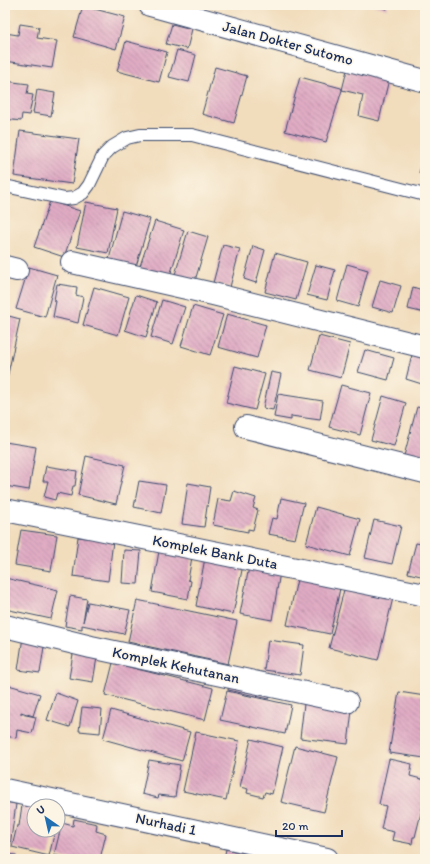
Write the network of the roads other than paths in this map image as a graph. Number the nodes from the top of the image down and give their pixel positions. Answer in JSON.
{"nodes":[{"id":1,"x":150,"y":5,"type":"edge"},
{"id":2,"x":425,"y":81,"type":"edge"},
{"id":3,"x":5,"y":186,"type":"edge"},
{"id":4,"x":425,"y":195,"type":"edge"},
{"id":5,"x":72,"y":262,"type":"dead end"},
{"id":6,"x":425,"y":347,"type":"edge"},
{"id":7,"x":246,"y":427,"type":"dead end"},
{"id":8,"x":425,"y":472,"type":"edge"},
{"id":9,"x":5,"y":510,"type":"edge"},
{"id":10,"x":425,"y":595,"type":"edge"},
{"id":11,"x":5,"y":626,"type":"edge"},
{"id":12,"x":347,"y":702,"type":"dead end"},
{"id":13,"x":5,"y":790,"type":"edge"},
{"id":14,"x":327,"y":859,"type":"edge"}],
"edges":[{"from":1,"to":2,"type":"street","name":"Jalan Dokter Sutomo"},
{"from":3,"to":4,"type":"lane"},
{"from":5,"to":6,"type":"street"},
{"from":7,"to":8,"type":"street"},
{"from":9,"to":10,"type":"street","name":"Komplek Bank Duta"},
{"from":11,"to":12,"type":"street","name":"Komplek Kehutanan"},
{"from":13,"to":14,"type":"street","name":"Nurhadi 1"}]}
